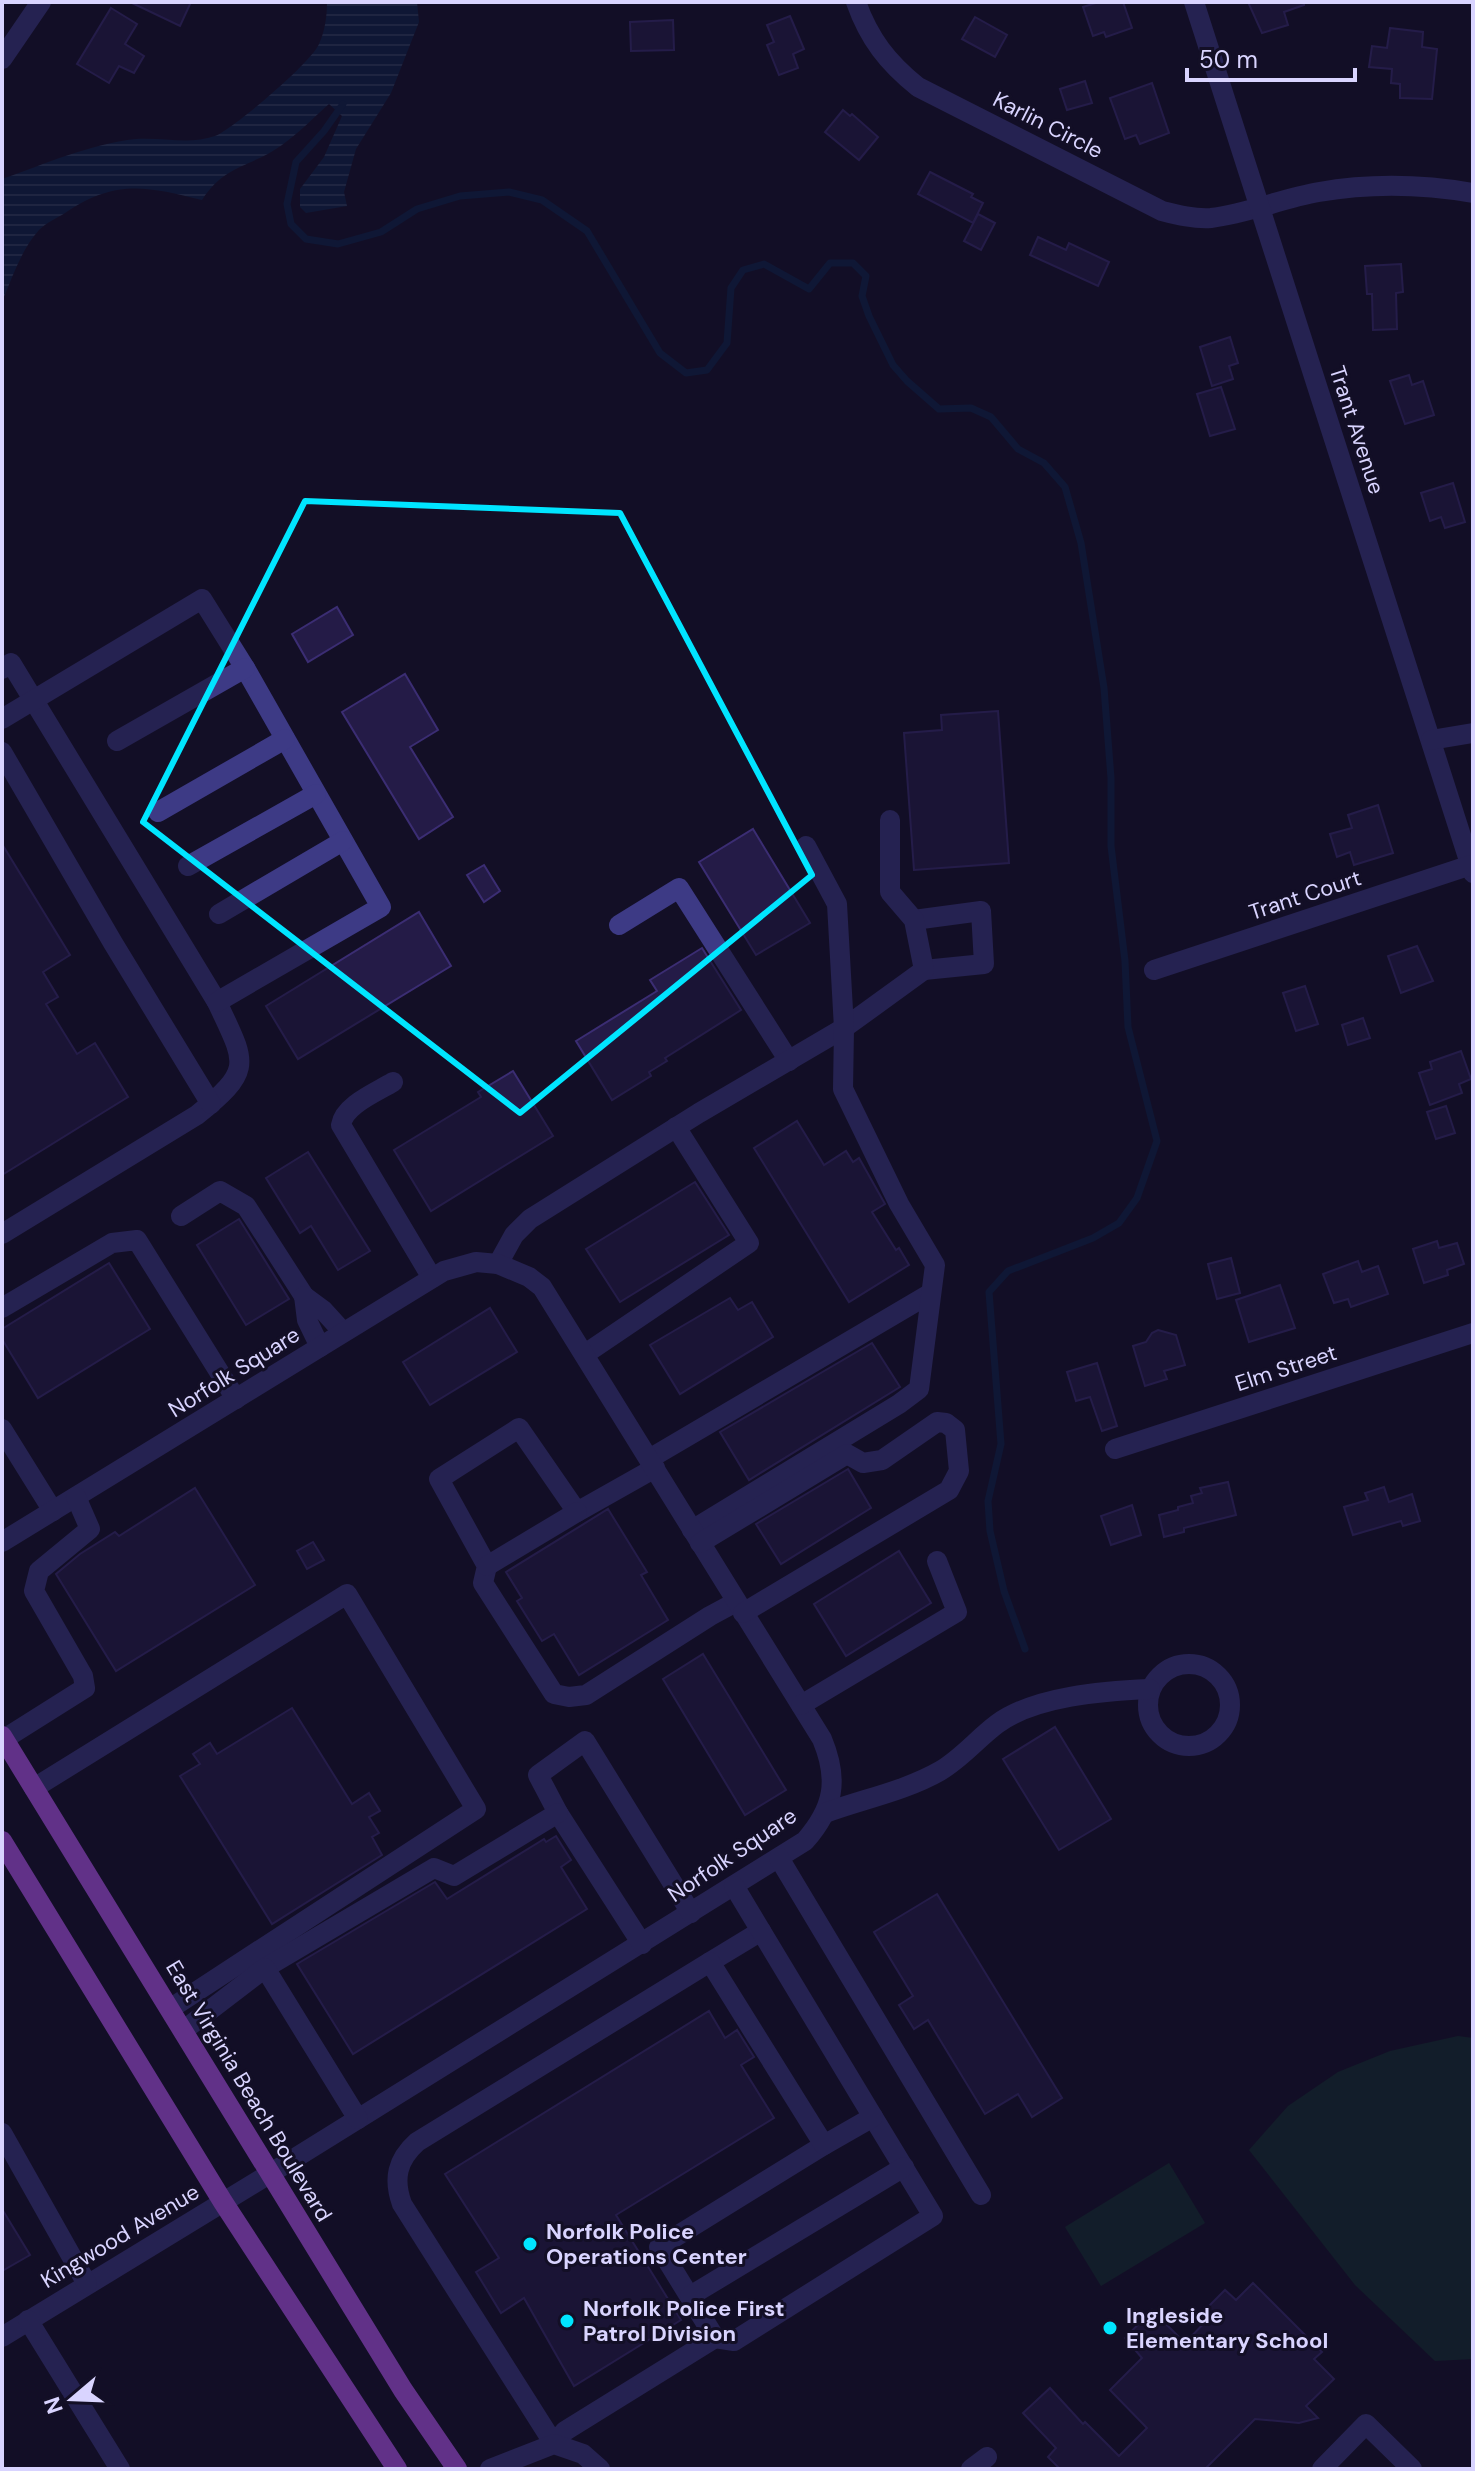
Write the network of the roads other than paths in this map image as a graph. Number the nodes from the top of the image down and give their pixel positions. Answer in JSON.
{"nodes":[{"id":1,"x":41,"y":2,"type":"edge"},
{"id":2,"x":856,"y":2,"type":"edge"},
{"id":3,"x":1194,"y":2,"type":"edge"},
{"id":4,"x":2,"y":59,"type":"edge"},
{"id":5,"x":1473,"y":193,"type":"edge"},
{"id":6,"x":1260,"y":206,"type":"junction"},
{"id":7,"x":245,"y":668,"type":"junction"},
{"id":8,"x":2,"y":669,"type":"edge"},
{"id":9,"x":33,"y":700,"type":"junction"},
{"id":10,"x":2,"y":719,"type":"edge"},
{"id":11,"x":1473,"y":733,"type":"edge"},
{"id":12,"x":285,"y":739,"type":"junction"},
{"id":13,"x":1431,"y":740,"type":"junction"},
{"id":14,"x":117,"y":741,"type":"dead end"},
{"id":15,"x":2,"y":752,"type":"edge"},
{"id":16,"x":316,"y":794,"type":"junction"},
{"id":17,"x":158,"y":812,"type":"dead end"},
{"id":18,"x":890,"y":820,"type":"dead end"},
{"id":19,"x":343,"y":841,"type":"junction"},
{"id":20,"x":806,"y":846,"type":"dead end"},
{"id":21,"x":188,"y":866,"type":"dead end"},
{"id":22,"x":1472,"y":869,"type":"edge"},
{"id":23,"x":219,"y":914,"type":"dead end"},
{"id":24,"x":914,"y":920,"type":"junction"},
{"id":25,"x":619,"y":925,"type":"dead end"},
{"id":26,"x":924,"y":970,"type":"junction"},
{"id":27,"x":1154,"y":970,"type":"dead end"},
{"id":28,"x":217,"y":1002,"type":"junction"},
{"id":29,"x":844,"y":1028,"type":"junction"},
{"id":30,"x":789,"y":1061,"type":"junction"},
{"id":31,"x":393,"y":1082,"type":"dead end"},
{"id":32,"x":211,"y":1104,"type":"junction"},
{"id":33,"x":676,"y":1127,"type":"junction"},
{"id":34,"x":181,"y":1216,"type":"dead end"},
{"id":35,"x":2,"y":1234,"type":"edge"},
{"id":36,"x":498,"y":1264,"type":"junction"},
{"id":37,"x":432,"y":1278,"type":"junction"},
{"id":38,"x":931,"y":1293,"type":"junction"},
{"id":39,"x":304,"y":1296,"type":"junction"},
{"id":40,"x":2,"y":1308,"type":"edge"},
{"id":41,"x":343,"y":1332,"type":"junction"},
{"id":42,"x":1473,"y":1333,"type":"edge"},
{"id":43,"x":320,"y":1347,"type":"junction"},
{"id":44,"x":585,"y":1354,"type":"junction"},
{"id":45,"x":236,"y":1399,"type":"junction"},
{"id":46,"x":2,"y":1429,"type":"edge"},
{"id":47,"x":1115,"y":1449,"type":"dead end"},
{"id":48,"x":652,"y":1464,"type":"junction"},
{"id":49,"x":76,"y":1497,"type":"junction"},
{"id":50,"x":53,"y":1511,"type":"junction"},
{"id":51,"x":577,"y":1512,"type":"junction"},
{"id":52,"x":696,"y":1537,"type":"junction"},
{"id":53,"x":2,"y":1542,"type":"edge"},
{"id":54,"x":937,"y":1561,"type":"dead end"},
{"id":55,"x":487,"y":1566,"type":"junction"},
{"id":56,"x":740,"y":1608,"type":"junction"},
{"id":57,"x":1150,"y":1689,"type":"junction"},
{"id":58,"x":801,"y":1705,"type":"junction"},
{"id":59,"x":3,"y":1738,"type":"edge"},
{"id":60,"x":34,"y":1788,"type":"junction"},
{"id":61,"x":558,"y":1813,"type":"junction"},
{"id":62,"x":825,"y":1813,"type":"junction"},
{"id":63,"x":2,"y":1841,"type":"edge"},
{"id":64,"x":779,"y":1858,"type":"junction"},
{"id":65,"x":734,"y":1886,"type":"junction"},
{"id":66,"x":691,"y":1913,"type":"junction"},
{"id":67,"x":761,"y":1931,"type":"junction"},
{"id":68,"x":642,"y":1944,"type":"junction"},
{"id":69,"x":710,"y":1962,"type":"junction"},
{"id":70,"x":265,"y":1968,"type":"junction"},
{"id":71,"x":171,"y":2008,"type":"junction"},
{"id":72,"x":184,"y":2030,"type":"junction"},
{"id":73,"x":873,"y":2117,"type":"junction"},
{"id":74,"x":358,"y":2119,"type":"junction"},
{"id":75,"x":2,"y":2133,"type":"edge"},
{"id":76,"x":824,"y":2145,"type":"junction"},
{"id":77,"x":904,"y":2167,"type":"junction"},
{"id":78,"x":271,"y":2173,"type":"junction"},
{"id":79,"x":981,"y":2195,"type":"dead end"},
{"id":80,"x":223,"y":2202,"type":"junction"},
{"id":81,"x":87,"y":2284,"type":"junction"},
{"id":82,"x":690,"y":2296,"type":"junction"},
{"id":83,"x":28,"y":2320,"type":"junction"},
{"id":84,"x":2,"y":2337,"type":"edge"},
{"id":85,"x":715,"y":2338,"type":"junction"},
{"id":86,"x":554,"y":2444,"type":"junction"},
{"id":87,"x":120,"y":2469,"type":"edge"},
{"id":88,"x":397,"y":2469,"type":"edge"},
{"id":89,"x":457,"y":2469,"type":"edge"},
{"id":90,"x":490,"y":2469,"type":"edge"},
{"id":91,"x":600,"y":2469,"type":"edge"},
{"id":92,"x":1322,"y":2469,"type":"edge"},
{"id":93,"x":1412,"y":2469,"type":"edge"}],
"edges":[{"from":1,"to":4,"type":"street"},
{"from":2,"to":6,"type":"street","name":"Karlin Circle"},
{"from":3,"to":6,"type":"street","name":"Trant Avenue"},
{"from":5,"to":6,"type":"street","name":"Karlin Circle"},
{"from":6,"to":13,"type":"street","name":"Trant Avenue"},
{"from":7,"to":9,"type":"street"},
{"from":7,"to":12,"type":"street"},
{"from":7,"to":14,"type":"street"},
{"from":8,"to":9,"type":"street"},
{"from":9,"to":10,"type":"street"},
{"from":9,"to":28,"type":"street"},
{"from":11,"to":13,"type":"street"},
{"from":12,"to":16,"type":"street"},
{"from":12,"to":17,"type":"street"},
{"from":13,"to":22,"type":"street","name":"Trant Avenue"},
{"from":15,"to":32,"type":"street"},
{"from":16,"to":19,"type":"street"},
{"from":16,"to":21,"type":"street"},
{"from":18,"to":24,"type":"street"},
{"from":19,"to":23,"type":"street"},
{"from":19,"to":28,"type":"street"},
{"from":20,"to":29,"type":"street"},
{"from":22,"to":27,"type":"street","name":"Trant Court"},
{"from":24,"to":26,"type":"street"},
{"from":24,"to":26,"type":"street"},
{"from":25,"to":30,"type":"street"},
{"from":26,"to":29,"type":"street"},
{"from":28,"to":32,"type":"street"},
{"from":29,"to":30,"type":"street"},
{"from":29,"to":38,"type":"street"},
{"from":30,"to":33,"type":"street"},
{"from":31,"to":37,"type":"street"},
{"from":32,"to":35,"type":"street"},
{"from":33,"to":36,"type":"street"},
{"from":33,"to":44,"type":"street"},
{"from":34,"to":39,"type":"street"},
{"from":36,"to":37,"type":"street","name":"Norfolk Square"},
{"from":36,"to":44,"type":"street","name":"Norfolk Square"},
{"from":37,"to":41,"type":"street","name":"Norfolk Square"},
{"from":38,"to":48,"type":"street"},
{"from":38,"to":52,"type":"street"},
{"from":39,"to":41,"type":"street"},
{"from":39,"to":43,"type":"street"},
{"from":40,"to":45,"type":"street"},
{"from":41,"to":43,"type":"street","name":"Norfolk Square"},
{"from":42,"to":47,"type":"street","name":"Elm Street"},
{"from":43,"to":45,"type":"street","name":"Norfolk Square"},
{"from":44,"to":48,"type":"street","name":"Norfolk Square"},
{"from":45,"to":49,"type":"street","name":"Norfolk Square"},
{"from":46,"to":50,"type":"street"},
{"from":48,"to":51,"type":"street"},
{"from":48,"to":52,"type":"street","name":"Norfolk Square"},
{"from":49,"to":50,"type":"street","name":"Norfolk Square"},
{"from":49,"to":59,"type":"street"},
{"from":50,"to":53,"type":"street","name":"Norfolk Square"},
{"from":51,"to":55,"type":"street"},
{"from":51,"to":55,"type":"street"},
{"from":52,"to":56,"type":"street","name":"Norfolk Square"},
{"from":52,"to":56,"type":"street"},
{"from":54,"to":58,"type":"street"},
{"from":55,"to":56,"type":"street"},
{"from":56,"to":58,"type":"street","name":"Norfolk Square"},
{"from":57,"to":57,"type":"street"},
{"from":57,"to":62,"type":"street"},
{"from":58,"to":62,"type":"street","name":"Norfolk Square"},
{"from":59,"to":60,"type":"main road","name":"East Virginia Beach Boulevard"},
{"from":60,"to":71,"type":"main road","name":"East Virginia Beach Boulevard"},
{"from":60,"to":71,"type":"street"},
{"from":61,"to":66,"type":"street"},
{"from":61,"to":68,"type":"street"},
{"from":61,"to":70,"type":"street"},
{"from":62,"to":64,"type":"street","name":"Norfolk Square"},
{"from":63,"to":80,"type":"main road"},
{"from":64,"to":65,"type":"street","name":"Norfolk Square"},
{"from":64,"to":79,"type":"street"},
{"from":65,"to":66,"type":"street","name":"Norfolk Square"},
{"from":65,"to":67,"type":"street"},
{"from":66,"to":68,"type":"street","name":"Norfolk Square"},
{"from":67,"to":69,"type":"street"},
{"from":67,"to":73,"type":"street"},
{"from":68,"to":74,"type":"street","name":"Norfolk Square"},
{"from":69,"to":76,"type":"street"},
{"from":69,"to":86,"type":"street"},
{"from":70,"to":72,"type":"street"},
{"from":70,"to":74,"type":"street"},
{"from":71,"to":72,"type":"main road","name":"East Virginia Beach Boulevard"},
{"from":72,"to":78,"type":"main road","name":"East Virginia Beach Boulevard"},
{"from":73,"to":76,"type":"street"},
{"from":73,"to":77,"type":"street"},
{"from":74,"to":78,"type":"street","name":"Norfolk Square"},
{"from":75,"to":81,"type":"street"},
{"from":76,"to":82,"type":"street"},
{"from":77,"to":82,"type":"street"},
{"from":77,"to":85,"type":"street"},
{"from":78,"to":80,"type":"street","name":"Norfolk Square"},
{"from":78,"to":89,"type":"main road","name":"East Virginia Beach Boulevard"},
{"from":80,"to":81,"type":"street","name":"Kingwood Avenue"},
{"from":80,"to":88,"type":"main road"},
{"from":81,"to":83,"type":"street","name":"Kingwood Avenue"},
{"from":82,"to":85,"type":"street"},
{"from":83,"to":84,"type":"street","name":"Kingwood Avenue"},
{"from":83,"to":87,"type":"street"},
{"from":85,"to":86,"type":"street"},
{"from":86,"to":90,"type":"street"},
{"from":86,"to":91,"type":"street"},
{"from":92,"to":93,"type":"street"}]}
